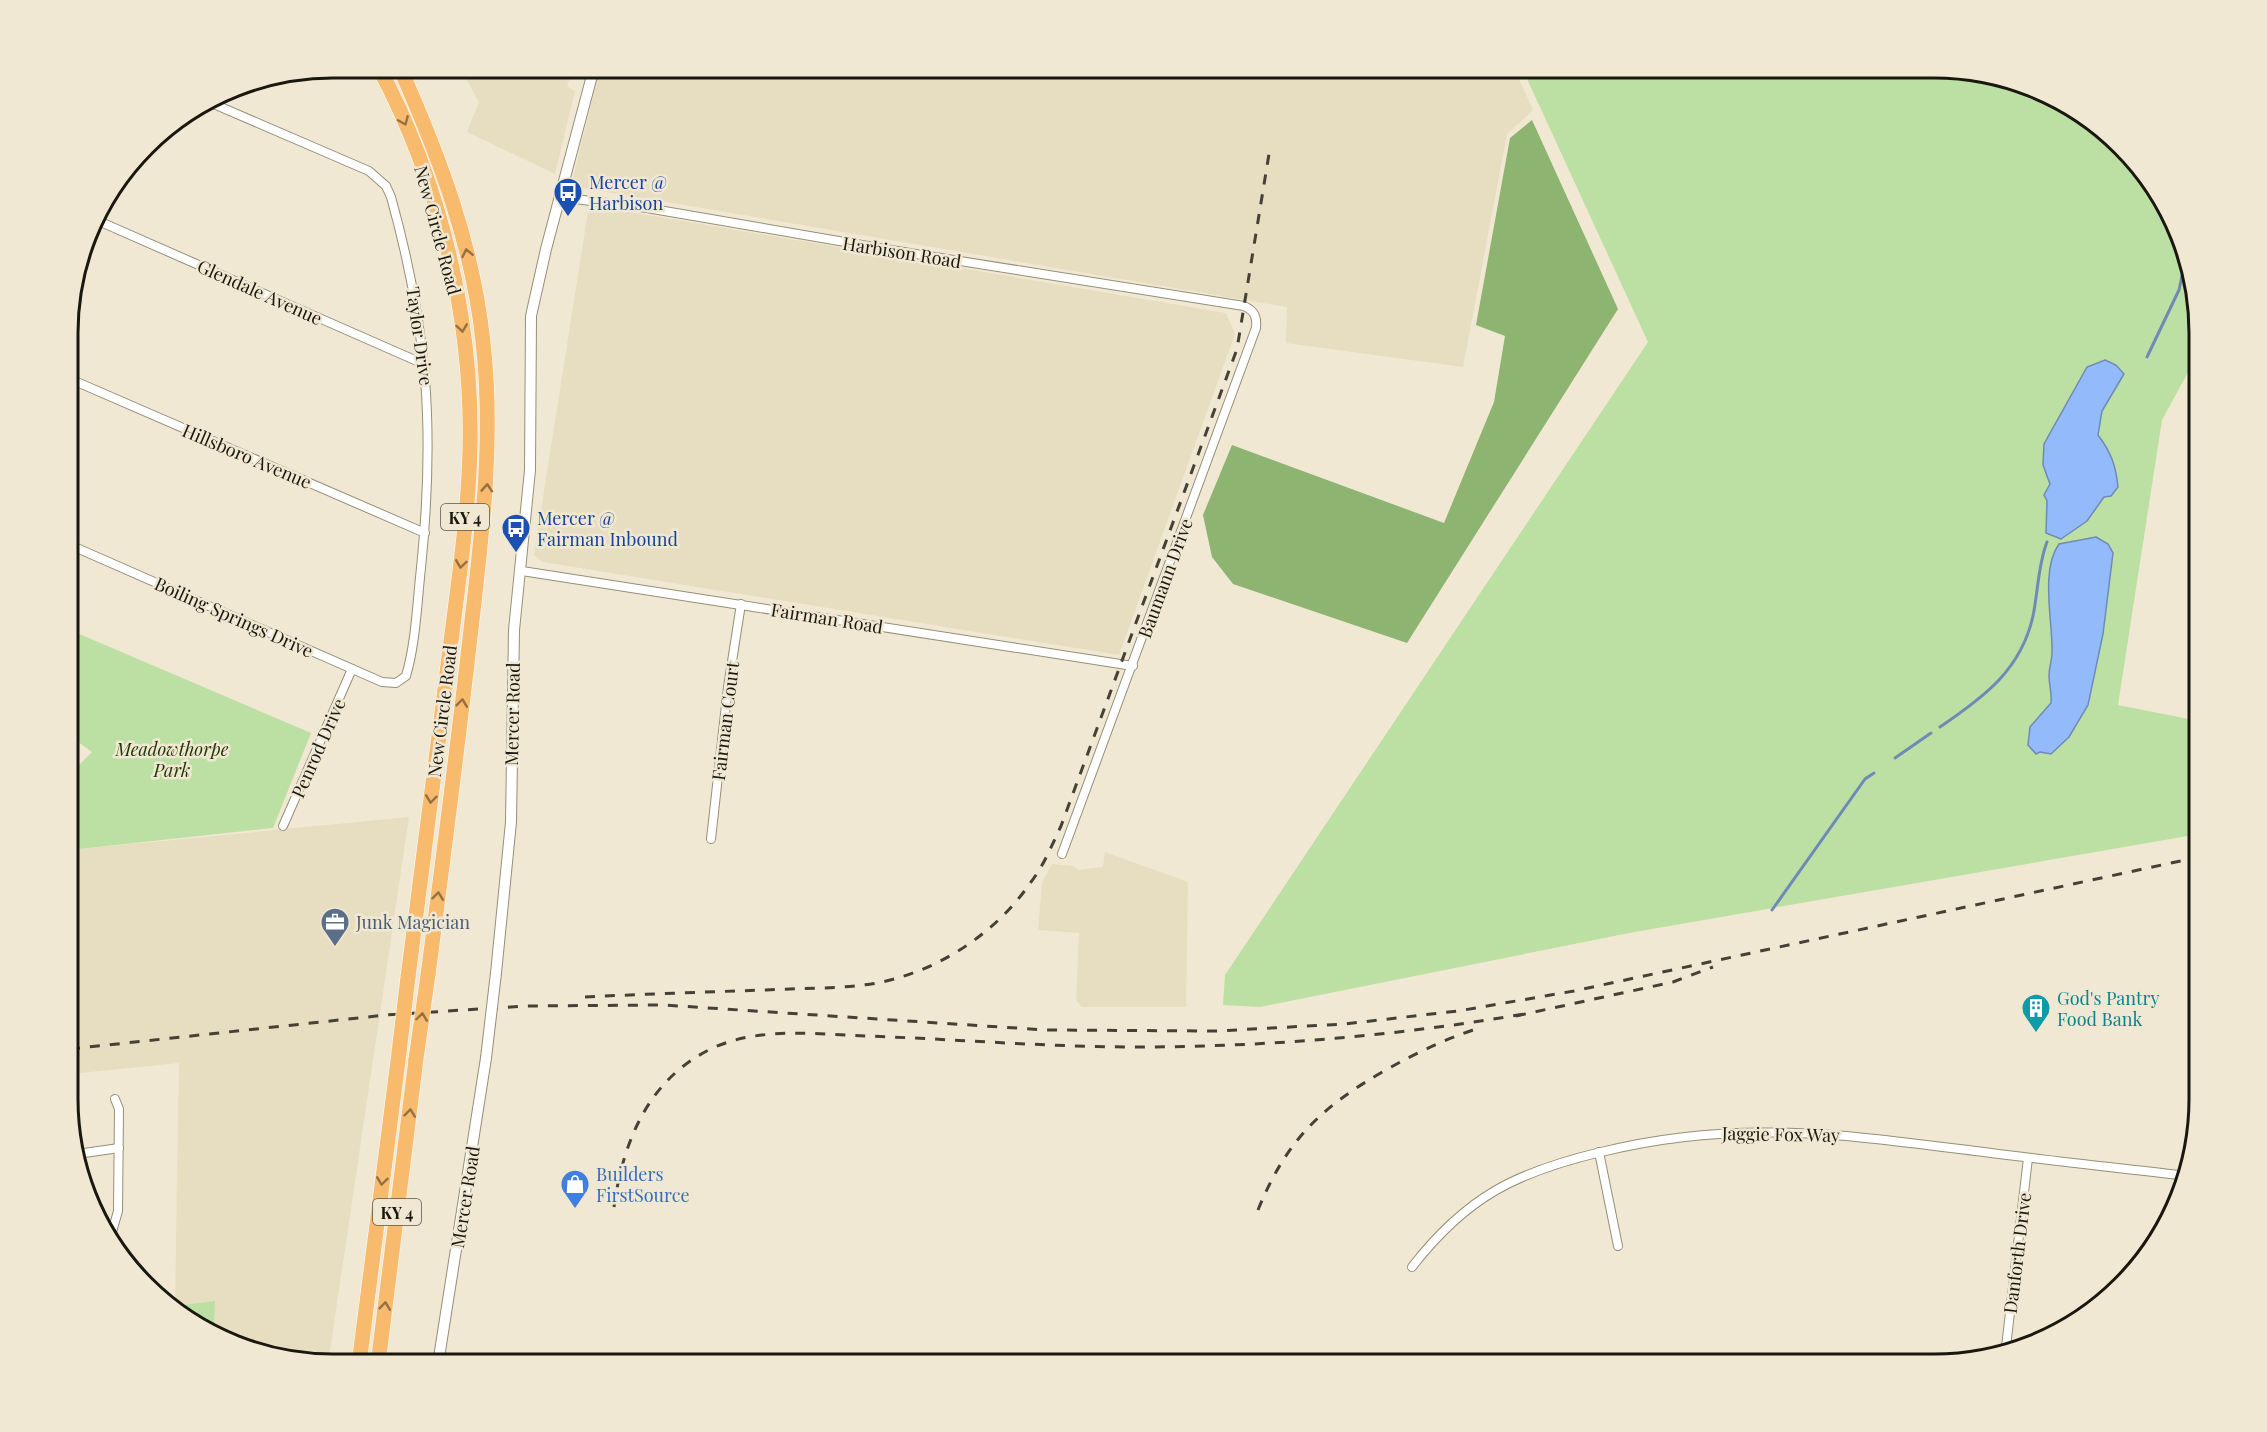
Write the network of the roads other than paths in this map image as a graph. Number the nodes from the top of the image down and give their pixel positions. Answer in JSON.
{"nodes":[{"id":1,"x":383,"y":78,"type":"edge"},
{"id":2,"x":404,"y":78,"type":"edge"},
{"id":3,"x":591,"y":78,"type":"edge"},
{"id":4,"x":217,"y":106,"type":"edge"},
{"id":5,"x":560,"y":196,"type":"junction"},
{"id":6,"x":103,"y":223,"type":"edge"},
{"id":7,"x":1244,"y":306,"type":"joint"},
{"id":8,"x":426,"y":365,"type":"junction"},
{"id":9,"x":78,"y":382,"type":"edge"},
{"id":10,"x":425,"y":532,"type":"junction"},
{"id":11,"x":78,"y":549,"type":"edge"},
{"id":12,"x":522,"y":571,"type":"junction"},
{"id":13,"x":741,"y":604,"type":"junction"},
{"id":14,"x":1133,"y":666,"type":"junction"},
{"id":15,"x":352,"y":669,"type":"junction"},
{"id":16,"x":399,"y":683,"type":"joint"},
{"id":17,"x":283,"y":826,"type":"dead end"},
{"id":18,"x":711,"y":839,"type":"dead end"},
{"id":19,"x":1062,"y":854,"type":"dead end"},
{"id":20,"x":115,"y":1099,"type":"dead end"},
{"id":21,"x":119,"y":1148,"type":"junction"},
{"id":22,"x":1599,"y":1152,"type":"junction"},
{"id":23,"x":84,"y":1153,"type":"edge"},
{"id":24,"x":2028,"y":1158,"type":"junction"},
{"id":25,"x":2177,"y":1175,"type":"edge"},
{"id":26,"x":113,"y":1228,"type":"edge"},
{"id":27,"x":1618,"y":1246,"type":"dead end"},
{"id":28,"x":1412,"y":1267,"type":"dead end"},
{"id":29,"x":2006,"y":1343,"type":"edge"},
{"id":30,"x":360,"y":1354,"type":"edge"},
{"id":31,"x":379,"y":1354,"type":"edge"},
{"id":32,"x":439,"y":1354,"type":"edge"}],
"edges":[{"from":1,"to":30,"type":"highway","name":"New Circle Road","number":"KY 4","one_way":true,"bridge":true},
{"from":31,"to":2,"type":"highway","name":"New Circle Road","number":"KY 4","one_way":true,"bridge":true},
{"from":3,"to":5,"type":"street","name":"Mercer Road"},
{"from":4,"to":8,"type":"street","name":"Taylor Drive"},
{"from":5,"to":7,"type":"street","name":"Harbison Road"},
{"from":5,"to":12,"type":"street","name":"Mercer Road"},
{"from":6,"to":8,"type":"street","name":"Glendale Avenue"},
{"from":7,"to":14,"type":"street","name":"Baumann Drive"},
{"from":8,"to":10,"type":"street","name":"Taylor Drive"},
{"from":9,"to":10,"type":"street","name":"Hillsboro Avenue"},
{"from":10,"to":16,"type":"street","name":"Taylor Drive"},
{"from":11,"to":15,"type":"street","name":"Boiling Springs Drive"},
{"from":12,"to":13,"type":"street","name":"Fairman Road"},
{"from":12,"to":32,"type":"street","name":"Mercer Road","bridge":true},
{"from":13,"to":14,"type":"street","name":"Fairman Road"},
{"from":13,"to":18,"type":"street","name":"Fairman Court"},
{"from":14,"to":19,"type":"street","name":"Baumann Drive"},
{"from":15,"to":16,"type":"street","name":"Boiling Springs Drive"},
{"from":15,"to":17,"type":"street","name":"Penrod Drive"},
{"from":20,"to":21,"type":"street"},
{"from":21,"to":23,"type":"street"},
{"from":21,"to":26,"type":"street"},
{"from":22,"to":24,"type":"street","name":"Jaggie Fox Way"},
{"from":22,"to":27,"type":"street"},
{"from":22,"to":28,"type":"street","name":"Jaggie Fox Way"},
{"from":24,"to":25,"type":"street","name":"Jaggie Fox Way"},
{"from":24,"to":29,"type":"street","name":"Danforth Drive"}]}
